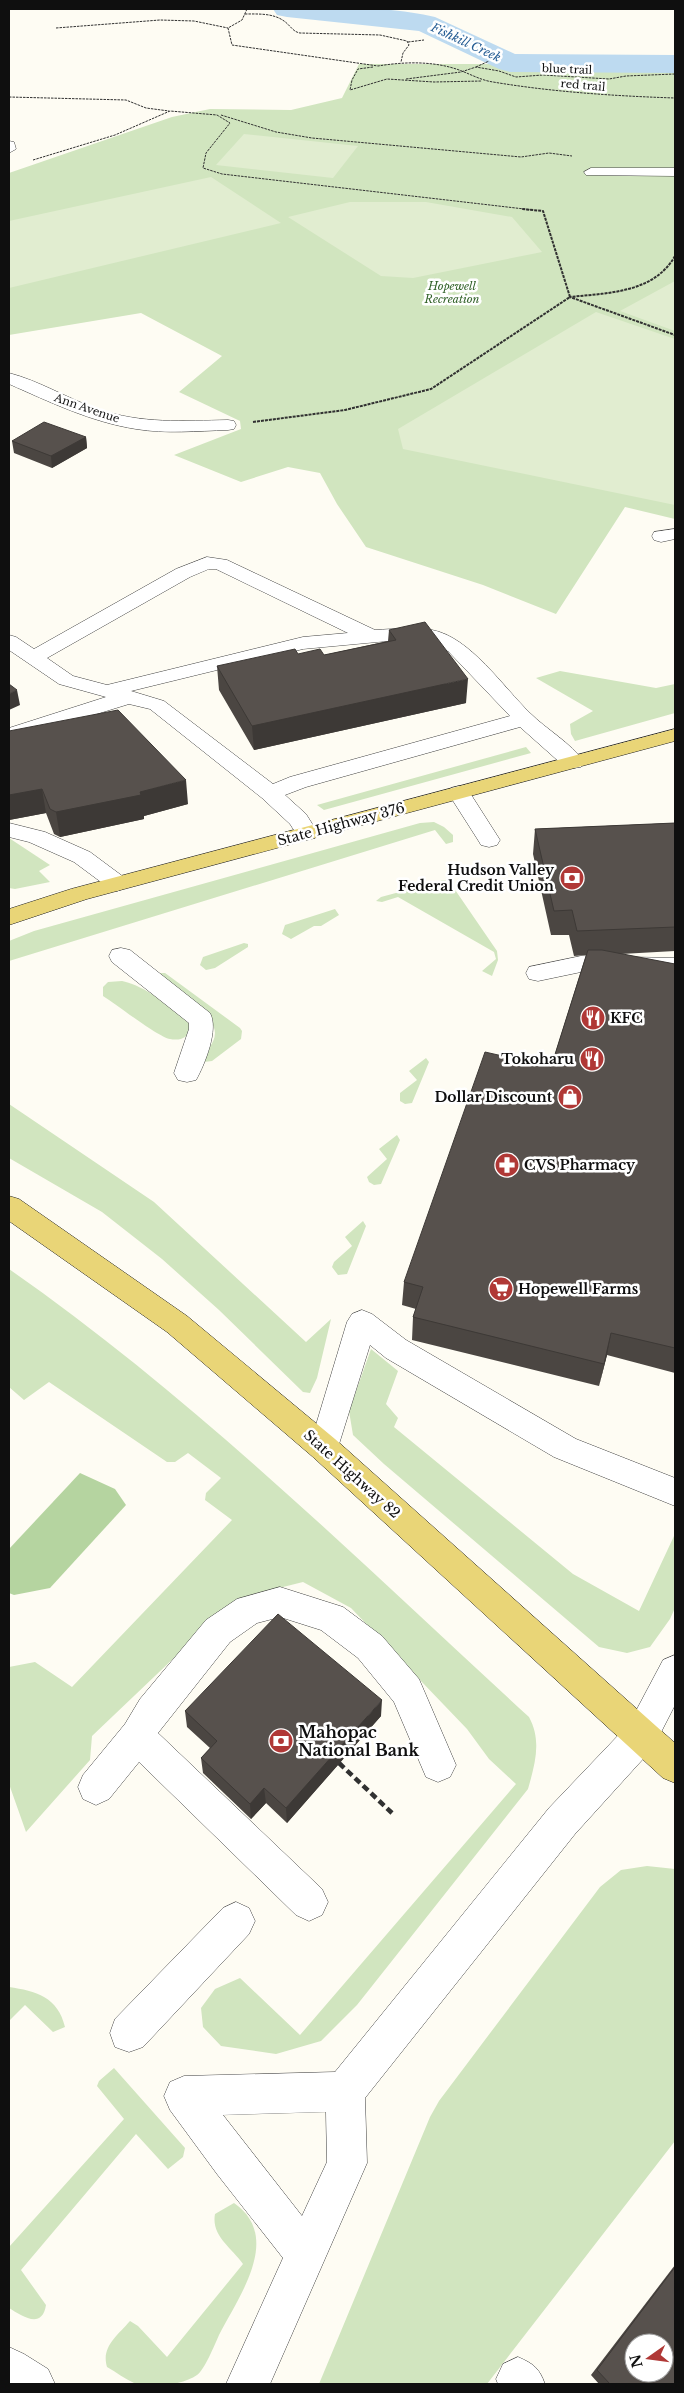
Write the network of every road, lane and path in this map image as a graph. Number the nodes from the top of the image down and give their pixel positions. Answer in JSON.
{"nodes":[{"id":1,"x":247,"y":9,"type":"edge"},
{"id":2,"x":245,"y":14,"type":"junction"},
{"id":3,"x":56,"y":28,"type":"dead end"},
{"id":4,"x":228,"y":28,"type":"junction"},
{"id":5,"x":424,"y":40,"type":"dead end"},
{"id":6,"x":408,"y":42,"type":"junction"},
{"id":7,"x":489,"y":61,"type":"dead end"},
{"id":8,"x":401,"y":62,"type":"junction"},
{"id":9,"x":378,"y":66,"type":"junction"},
{"id":10,"x":476,"y":68,"type":"junction"},
{"id":11,"x":461,"y":72,"type":"junction"},
{"id":12,"x":675,"y":74,"type":"edge"},
{"id":13,"x":406,"y":79,"type":"junction"},
{"id":14,"x":485,"y":81,"type":"junction"},
{"id":15,"x":9,"y":97,"type":"edge"},
{"id":16,"x":675,"y":98,"type":"edge"},
{"id":17,"x":170,"y":111,"type":"junction"},
{"id":18,"x":217,"y":115,"type":"junction"},
{"id":19,"x":577,"y":156,"type":"dead end"},
{"id":20,"x":26,"y":162,"type":"dead end"},
{"id":21,"x":592,"y":172,"type":"dead end"},
{"id":22,"x":675,"y":172,"type":"edge"},
{"id":23,"x":675,"y":256,"type":"edge"},
{"id":24,"x":570,"y":298,"type":"junction"},
{"id":25,"x":675,"y":334,"type":"edge"},
{"id":26,"x":9,"y":378,"type":"edge"},
{"id":27,"x":228,"y":425,"type":"joint"},
{"id":28,"x":371,"y":636,"type":"junction"},
{"id":29,"x":9,"y":641,"type":"edge"},
{"id":30,"x":33,"y":658,"type":"junction"},
{"id":31,"x":106,"y":691,"type":"junction"},
{"id":32,"x":129,"y":697,"type":"junction"},
{"id":33,"x":524,"y":720,"type":"junction"},
{"id":34,"x":9,"y":735,"type":"edge"},
{"id":35,"x":675,"y":735,"type":"edge"},
{"id":36,"x":573,"y":762,"type":"junction"},
{"id":37,"x":270,"y":793,"type":"junction"},
{"id":38,"x":459,"y":793,"type":"junction"},
{"id":39,"x":9,"y":830,"type":"edge"},
{"id":40,"x":307,"y":833,"type":"junction"},
{"id":41,"x":488,"y":840,"type":"dead end"},
{"id":42,"x":117,"y":883,"type":"junction"},
{"id":43,"x":9,"y":917,"type":"edge"},
{"id":44,"x":121,"y":956,"type":"dead end"},
{"id":45,"x":675,"y":966,"type":"edge"},
{"id":46,"x":538,"y":973,"type":"dead end"},
{"id":47,"x":187,"y":1074,"type":"dead end"},
{"id":48,"x":9,"y":1207,"type":"edge"},
{"id":49,"x":324,"y":1448,"type":"junction"},
{"id":50,"x":675,"y":1492,"type":"edge"},
{"id":51,"x":675,"y":1671,"type":"edge"},
{"id":52,"x":145,"y":1723,"type":"junction"},
{"id":53,"x":641,"y":1736,"type":"junction"},
{"id":54,"x":339,"y":1763,"type":"edge"},
{"id":55,"x":438,"y":1765,"type":"dead end"},
{"id":56,"x":675,"y":1766,"type":"edge"},
{"id":57,"x":96,"y":1787,"type":"dead end"},
{"id":58,"x":392,"y":1813,"type":"dead end"},
{"id":59,"x":309,"y":1902,"type":"dead end"},
{"id":60,"x":236,"y":1921,"type":"dead end"},
{"id":61,"x":129,"y":2033,"type":"dead end"},
{"id":62,"x":345,"y":2092,"type":"junction"},
{"id":63,"x":307,"y":2254,"type":"junction"},
{"id":64,"x":9,"y":2369,"type":"edge"},
{"id":65,"x":33,"y":2384,"type":"edge"},
{"id":66,"x":248,"y":2384,"type":"edge"}],
"edges":[{"from":1,"to":2,"type":"path"},
{"from":2,"to":4,"type":"path"},
{"from":2,"to":6,"type":"path"},
{"from":3,"to":4,"type":"path"},
{"from":4,"to":9,"type":"path"},
{"from":5,"to":6,"type":"path"},
{"from":6,"to":8,"type":"path"},
{"from":7,"to":10,"type":"path"},
{"from":8,"to":9,"type":"path"},
{"from":8,"to":11,"type":"path","name":"red trail"},
{"from":9,"to":13,"type":"path"},
{"from":10,"to":11,"type":"path","name":"blue trail"},
{"from":10,"to":12,"type":"path","name":"blue trail"},
{"from":11,"to":13,"type":"path","name":"blue trail"},
{"from":11,"to":14,"type":"path","name":"red trail"},
{"from":13,"to":14,"type":"path"},
{"from":14,"to":16,"type":"path","name":"red trail"},
{"from":15,"to":17,"type":"path"},
{"from":17,"to":18,"type":"path"},
{"from":17,"to":20,"type":"path"},
{"from":18,"to":19,"type":"path"},
{"from":18,"to":24,"type":"path"},
{"from":21,"to":22,"type":"street"},
{"from":23,"to":24,"type":"path"},
{"from":24,"to":25,"type":"path"},
{"from":24,"to":27,"type":"path"},
{"from":26,"to":27,"type":"street","name":"Ann Avenue"},
{"from":28,"to":30,"type":"street"},
{"from":28,"to":31,"type":"street"},
{"from":28,"to":33,"type":"street"},
{"from":29,"to":30,"type":"street"},
{"from":30,"to":31,"type":"street"},
{"from":31,"to":32,"type":"street"},
{"from":32,"to":34,"type":"street"},
{"from":32,"to":37,"type":"street"},
{"from":33,"to":36,"type":"street"},
{"from":33,"to":37,"type":"street"},
{"from":35,"to":36,"type":"main road","name":"State Highway 376"},
{"from":36,"to":38,"type":"main road","name":"State Highway 376"},
{"from":37,"to":40,"type":"street"},
{"from":38,"to":40,"type":"main road","name":"State Highway 376"},
{"from":38,"to":41,"type":"street"},
{"from":39,"to":42,"type":"street"},
{"from":40,"to":42,"type":"main road","name":"State Highway 376"},
{"from":42,"to":43,"type":"main road","name":"State Highway 376"},
{"from":44,"to":47,"type":"street"},
{"from":45,"to":46,"type":"street"},
{"from":48,"to":49,"type":"main road","name":"State Highway 82"},
{"from":49,"to":50,"type":"street"},
{"from":49,"to":53,"type":"main road","name":"State Highway 82"},
{"from":51,"to":53,"type":"street"},
{"from":52,"to":55,"type":"street"},
{"from":52,"to":57,"type":"street"},
{"from":52,"to":59,"type":"street"},
{"from":53,"to":56,"type":"main road","name":"State Highway 82"},
{"from":53,"to":62,"type":"street"},
{"from":54,"to":58,"type":"path"},
{"from":60,"to":61,"type":"street"},
{"from":62,"to":63,"type":"street"},
{"from":62,"to":63,"type":"street"},
{"from":63,"to":66,"type":"street"},
{"from":64,"to":65,"type":"street"}]}
